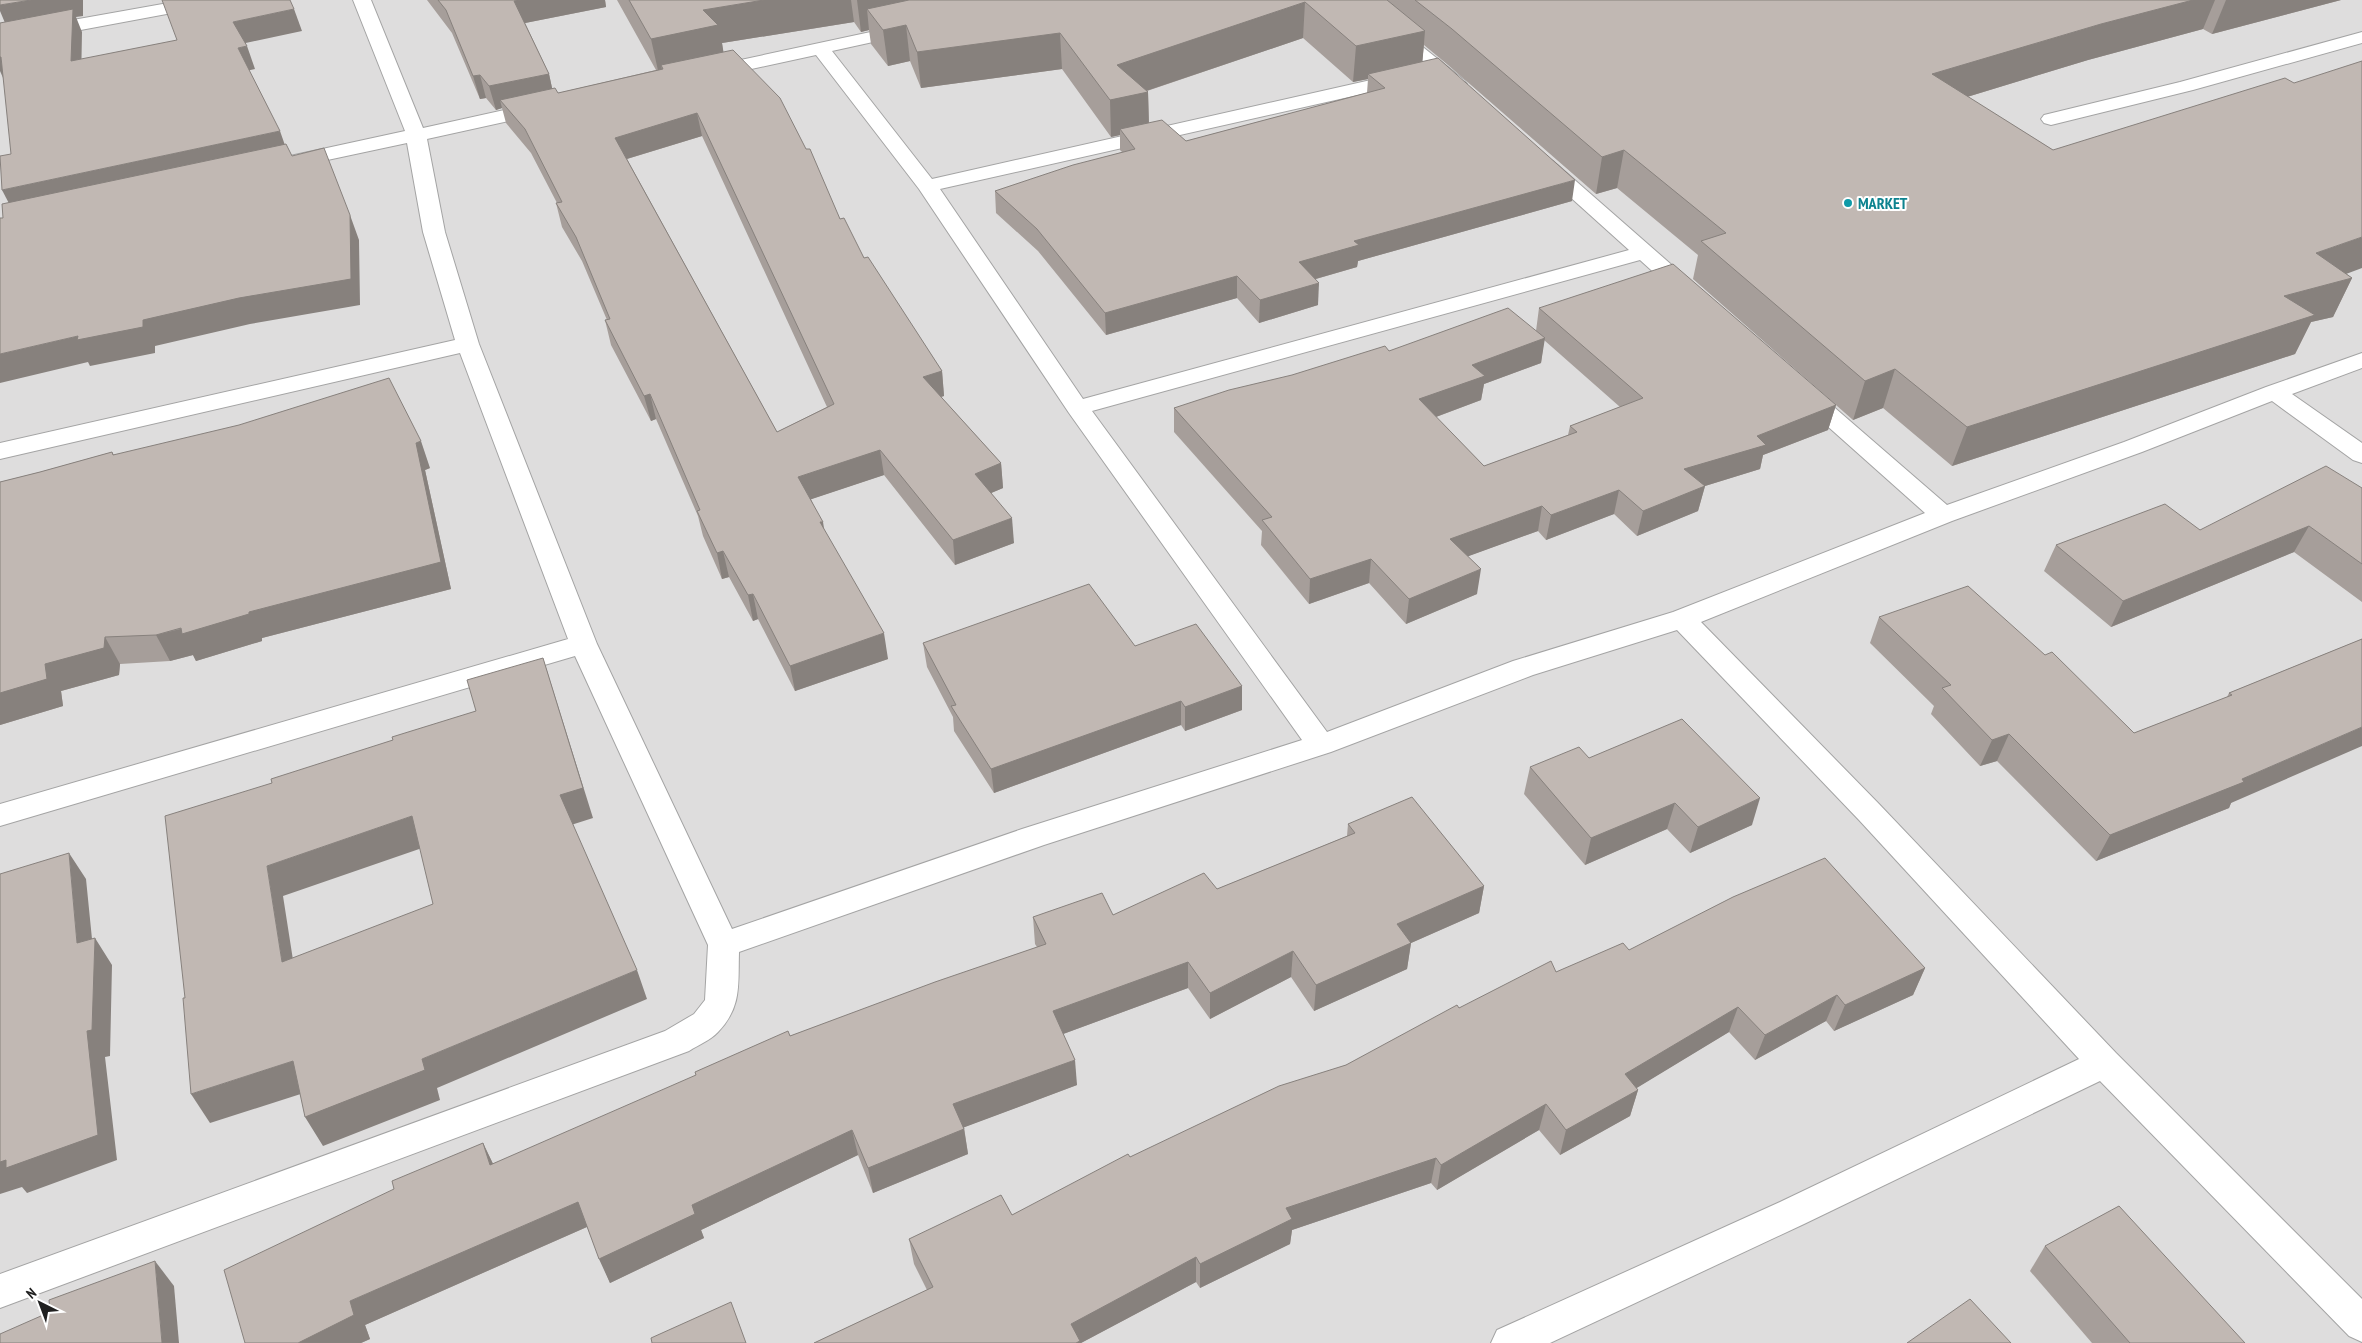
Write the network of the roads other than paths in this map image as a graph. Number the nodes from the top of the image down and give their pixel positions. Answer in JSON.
{"nodes":[{"id":1,"x":215,"y":0,"type":"edge"},
{"id":2,"x":362,"y":0,"type":"edge"},
{"id":3,"x":1353,"y":0,"type":"edge"},
{"id":4,"x":927,"y":25,"type":"edge"},
{"id":5,"x":2362,"y":37,"type":"edge"},
{"id":6,"x":0,"y":39,"type":"edge"},
{"id":7,"x":820,"y":48,"type":"junction"},
{"id":8,"x":1440,"y":70,"type":"junction"},
{"id":9,"x":695,"y":75,"type":"edge"},
{"id":10,"x":1469,"y":96,"type":"edge"},
{"id":11,"x":560,"y":104,"type":"edge"},
{"id":12,"x":2051,"y":119,"type":"dead end"},
{"id":13,"x":416,"y":135,"type":"junction"},
{"id":14,"x":1535,"y":154,"type":"edge"},
{"id":15,"x":271,"y":166,"type":"edge"},
{"id":16,"x":927,"y":186,"type":"junction"},
{"id":17,"x":1644,"y":252,"type":"junction"},
{"id":18,"x":1703,"y":305,"type":"edge"},
{"id":19,"x":468,"y":344,"type":"junction"},
{"id":20,"x":2362,"y":360,"type":"edge"},
{"id":21,"x":1793,"y":384,"type":"edge"},
{"id":22,"x":2274,"y":392,"type":"junction"},
{"id":23,"x":1077,"y":408,"type":"junction"},
{"id":24,"x":0,"y":451,"type":"edge"},
{"id":25,"x":2362,"y":455,"type":"edge"},
{"id":26,"x":1943,"y":515,"type":"junction"},
{"id":27,"x":1682,"y":619,"type":"junction"},
{"id":28,"x":582,"y":644,"type":"junction"},
{"id":29,"x":1321,"y":745,"type":"junction"},
{"id":30,"x":0,"y":815,"type":"edge"},
{"id":31,"x":724,"y":945,"type":"junction"},
{"id":32,"x":2104,"y":1063,"type":"junction"},
{"id":33,"x":0,"y":1291,"type":"edge"},
{"id":34,"x":2362,"y":1324,"type":"edge"},
{"id":35,"x":1510,"y":1343,"type":"edge"}],
"edges":[{"from":1,"to":6,"type":"street"},
{"from":2,"to":13,"type":"street"},
{"from":3,"to":8,"type":"street"},
{"from":4,"to":7,"type":"street"},
{"from":5,"to":12,"type":"street"},
{"from":7,"to":9,"type":"street"},
{"from":7,"to":16,"type":"street"},
{"from":8,"to":10,"type":"street"},
{"from":8,"to":16,"type":"street"},
{"from":11,"to":13,"type":"street"},
{"from":13,"to":15,"type":"street"},
{"from":13,"to":19,"type":"street"},
{"from":14,"to":17,"type":"street"},
{"from":16,"to":23,"type":"street"},
{"from":17,"to":18,"type":"street"},
{"from":17,"to":23,"type":"street"},
{"from":19,"to":24,"type":"street"},
{"from":19,"to":28,"type":"street"},
{"from":20,"to":22,"type":"street"},
{"from":21,"to":26,"type":"street"},
{"from":22,"to":25,"type":"street"},
{"from":22,"to":26,"type":"street"},
{"from":23,"to":29,"type":"street"},
{"from":26,"to":27,"type":"street"},
{"from":27,"to":29,"type":"street"},
{"from":27,"to":32,"type":"street"},
{"from":28,"to":30,"type":"street"},
{"from":28,"to":31,"type":"street"},
{"from":29,"to":31,"type":"street"},
{"from":31,"to":33,"type":"street"},
{"from":32,"to":34,"type":"street"},
{"from":32,"to":35,"type":"street"}]}
